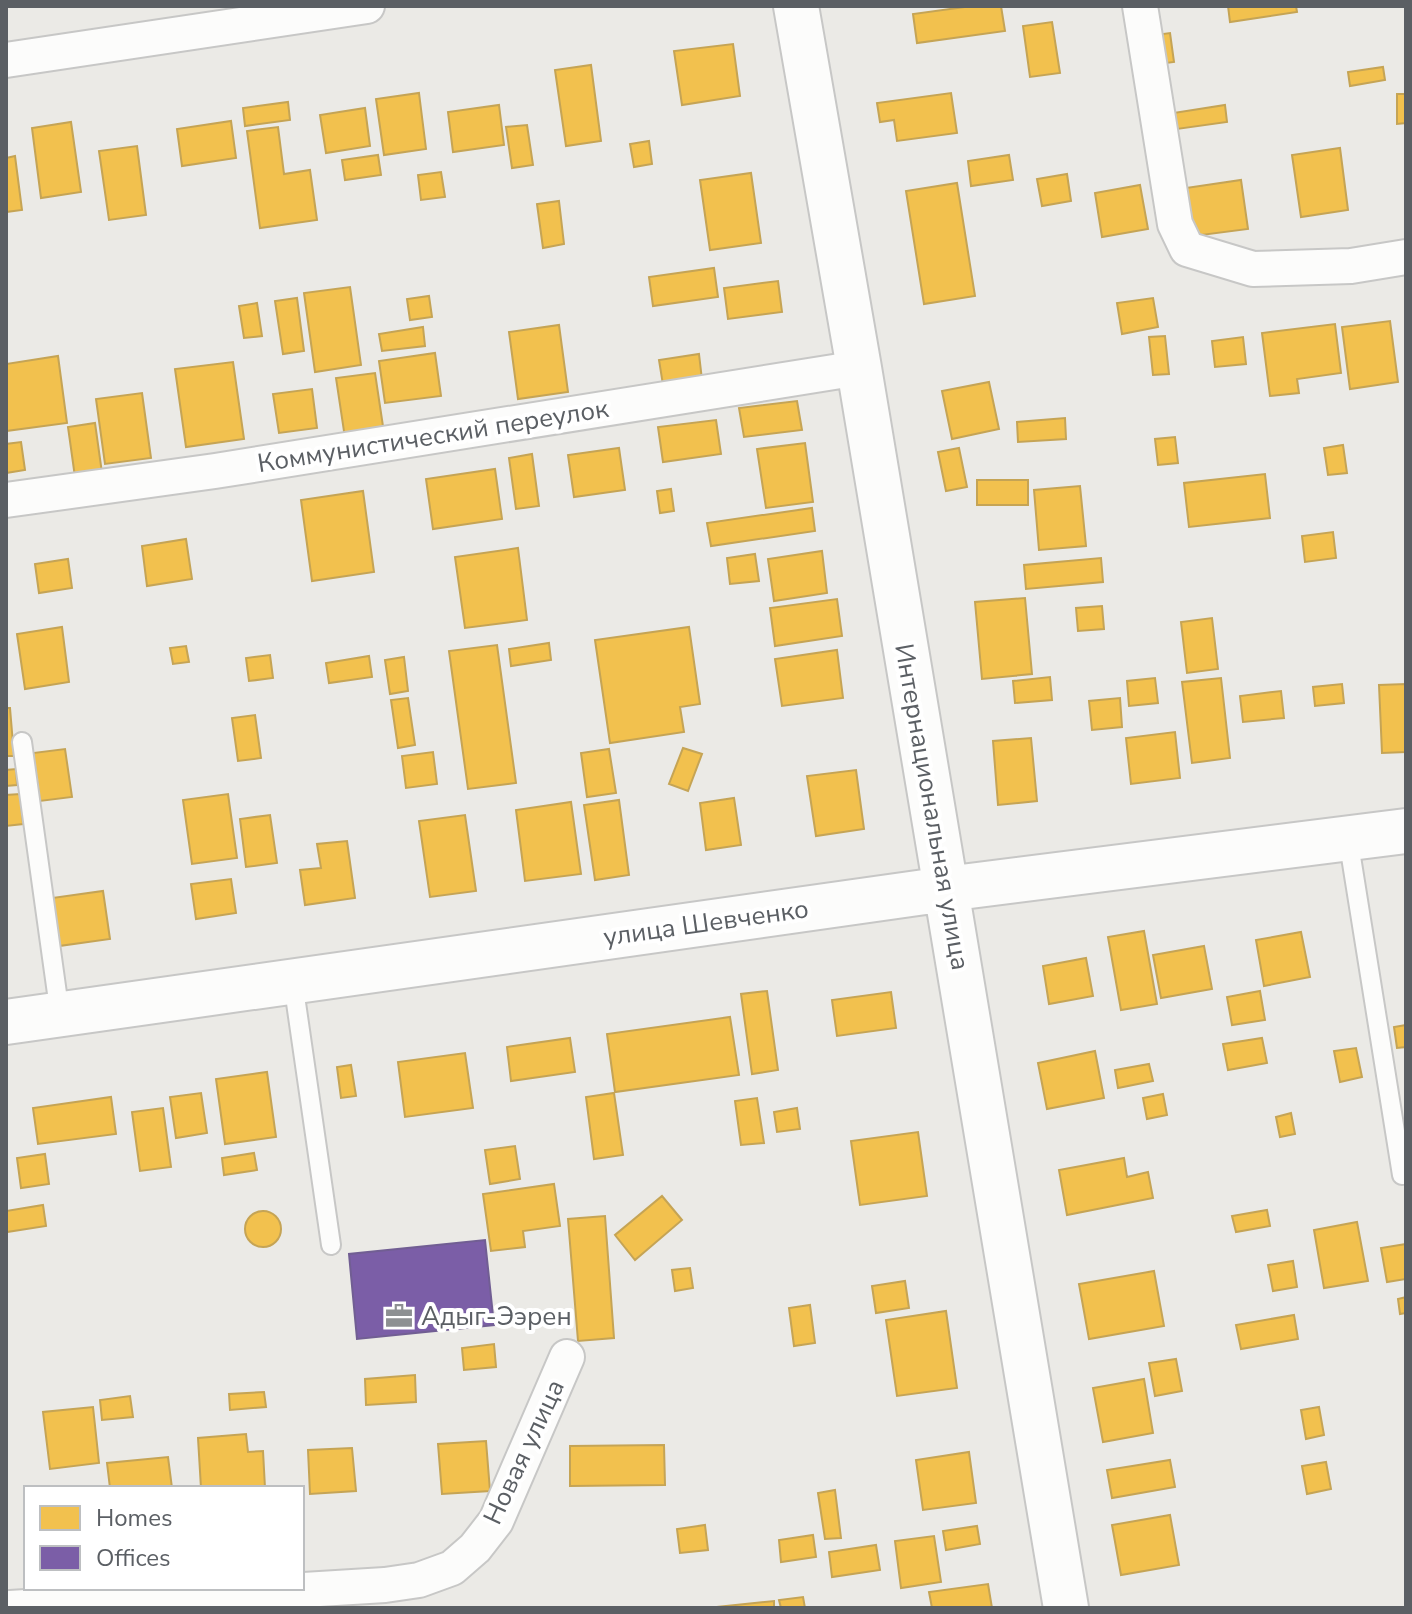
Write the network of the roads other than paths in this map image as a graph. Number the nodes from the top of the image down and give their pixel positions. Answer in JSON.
{"nodes":[{"id":1,"x":367,"y":6,"type":"edge"},
{"id":2,"x":796,"y":6,"type":"edge"},
{"id":3,"x":1140,"y":6,"type":"edge"},
{"id":4,"x":236,"y":16,"type":"edge"},
{"id":5,"x":6,"y":60,"type":"edge"},
{"id":6,"x":1406,"y":257,"type":"edge"},
{"id":7,"x":859,"y":368,"type":"junction"},
{"id":8,"x":6,"y":500,"type":"edge"},
{"id":9,"x":22,"y":742,"type":"dead end"},
{"id":10,"x":1406,"y":831,"type":"edge"},
{"id":11,"x":1348,"y":838,"type":"junction"},
{"id":12,"x":946,"y":889,"type":"junction"},
{"id":13,"x":293,"y":982,"type":"junction"},
{"id":14,"x":60,"y":1015,"type":"junction"},
{"id":15,"x":6,"y":1022,"type":"edge"},
{"id":16,"x":1402,"y":1175,"type":"dead end"},
{"id":17,"x":331,"y":1245,"type":"dead end"},
{"id":18,"x":567,"y":1357,"type":"dead end"},
{"id":19,"x":303,"y":1590,"type":"edge"},
{"id":20,"x":304,"y":1590,"type":"edge"},
{"id":21,"x":10,"y":1608,"type":"edge"},
{"id":22,"x":1066,"y":1608,"type":"edge"}],
"edges":[{"from":1,"to":4,"type":"street"},
{"from":2,"to":7,"type":"street","name":"Интернациональная улица"},
{"from":3,"to":6,"type":"street"},
{"from":4,"to":5,"type":"street"},
{"from":7,"to":8,"type":"street","name":"Коммунистический переулок"},
{"from":7,"to":12,"type":"street","name":"Интернациональная улица"},
{"from":9,"to":14,"type":"lane"},
{"from":10,"to":11,"type":"street","name":"улица Шевченко"},
{"from":11,"to":12,"type":"street","name":"улица Шевченко"},
{"from":11,"to":16,"type":"lane"},
{"from":12,"to":13,"type":"street","name":"улица Шевченко"},
{"from":12,"to":22,"type":"street","name":"Интернациональная улица"},
{"from":13,"to":14,"type":"street","name":"улица Шевченко"},
{"from":13,"to":17,"type":"lane"},
{"from":14,"to":15,"type":"street","name":"улица Шевченко"},
{"from":18,"to":20,"type":"street","name":"Новая улица"},
{"from":19,"to":21,"type":"street","name":"Новая улица"}]}
